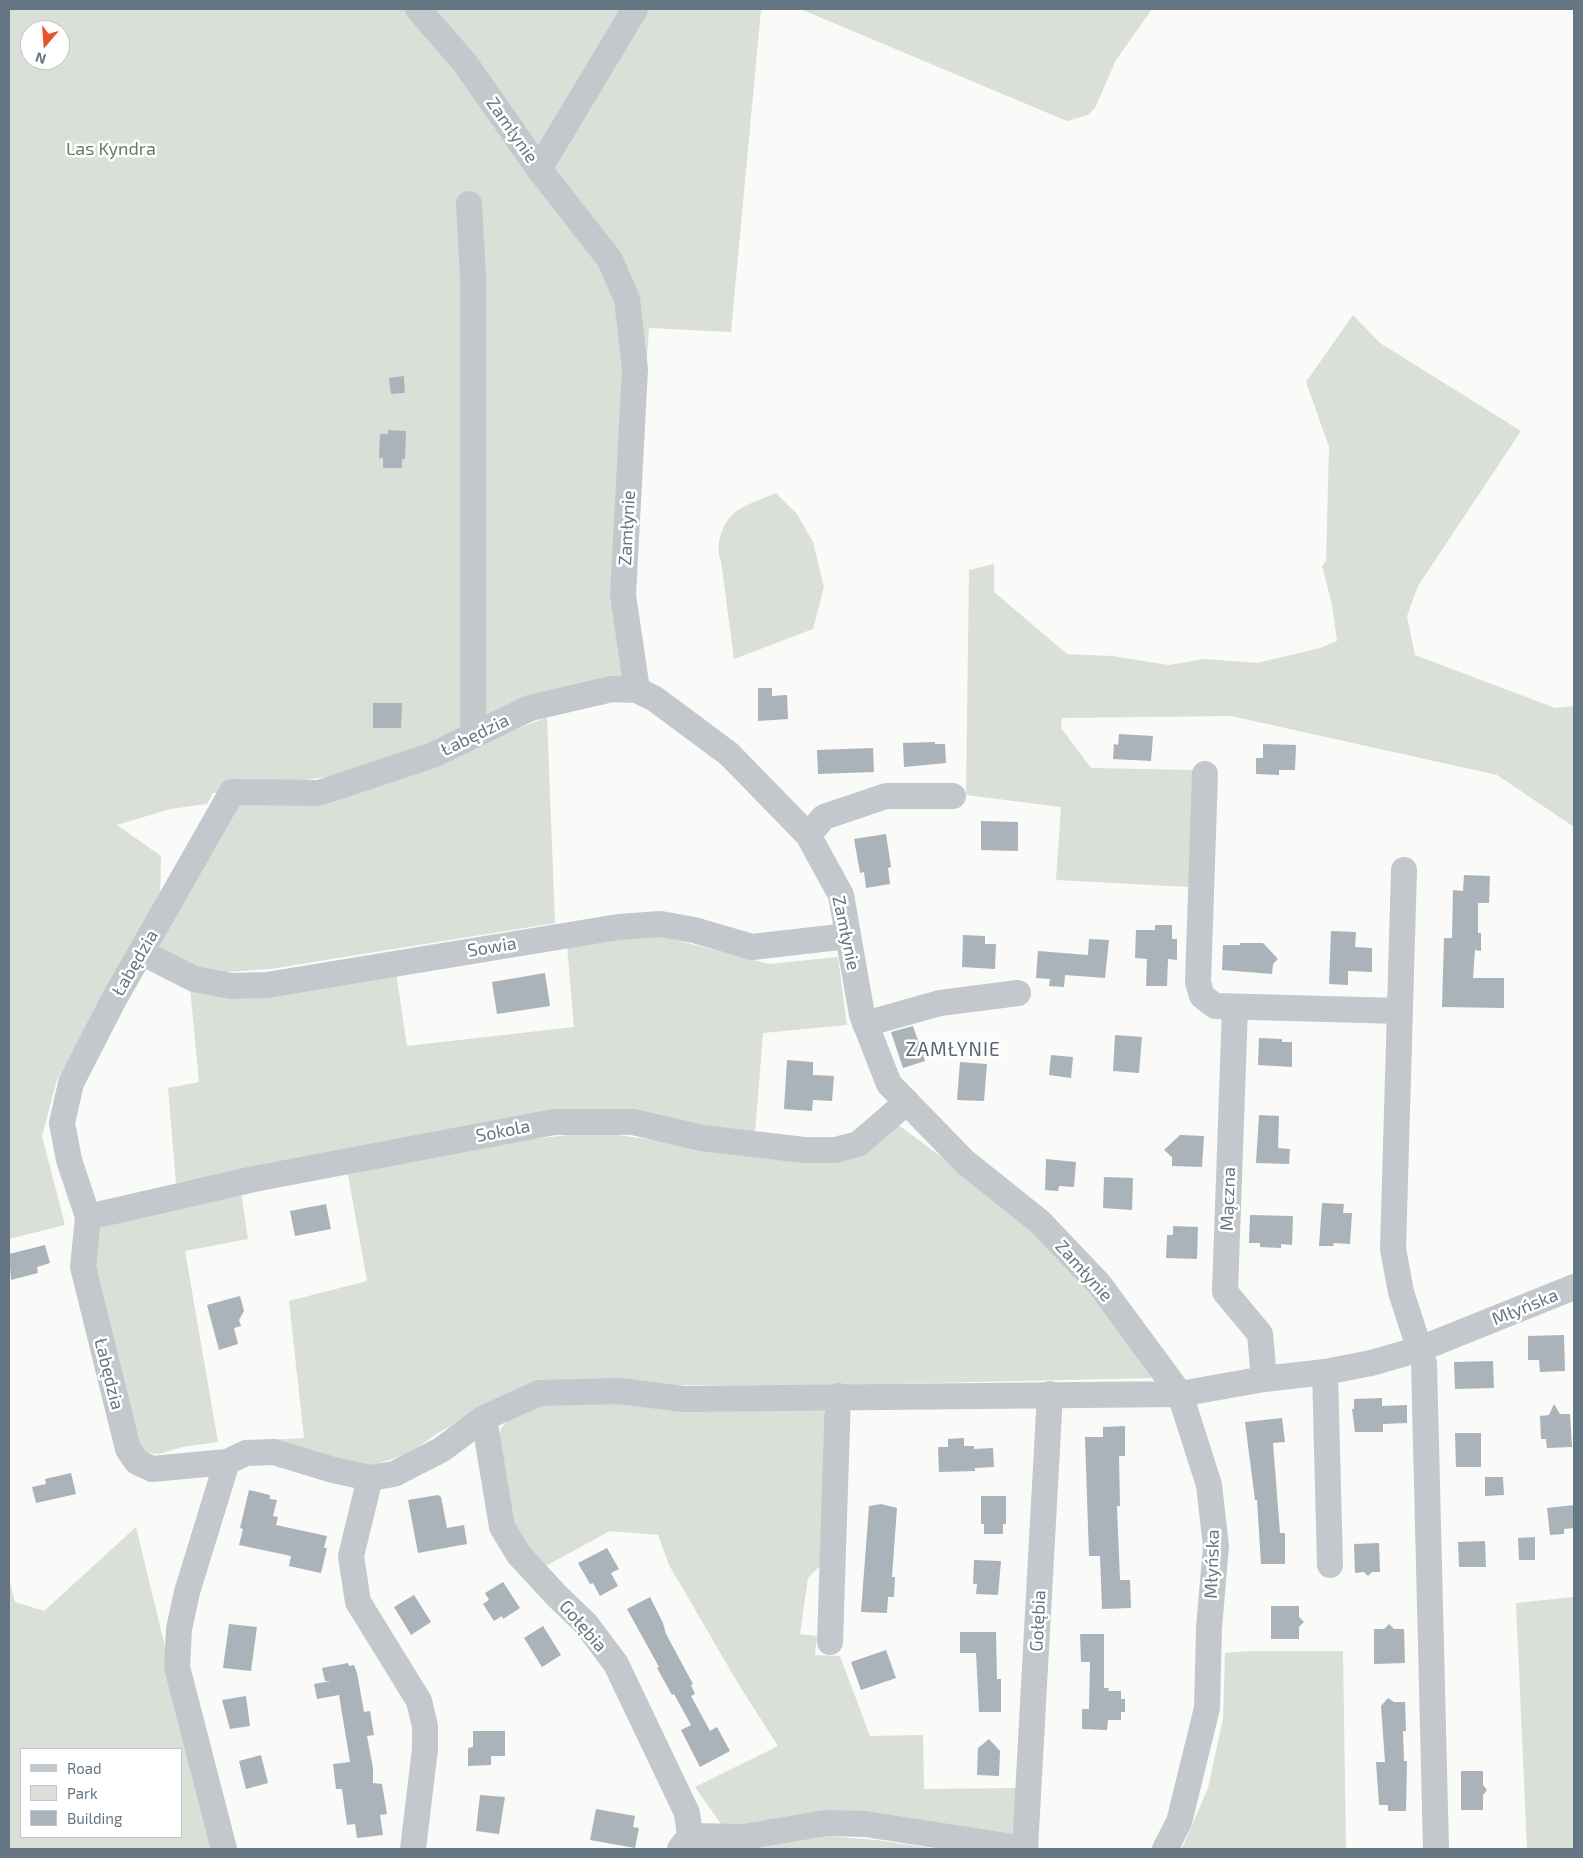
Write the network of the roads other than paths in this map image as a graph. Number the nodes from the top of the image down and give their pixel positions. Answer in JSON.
{"nodes":[{"id":1,"x":418,"y":9,"type":"edge"},
{"id":2,"x":636,"y":9,"type":"edge"},
{"id":3,"x":539,"y":169,"type":"junction"},
{"id":4,"x":470,"y":204,"type":"dead end"},
{"id":5,"x":637,"y":690,"type":"junction"},
{"id":6,"x":472,"y":736,"type":"junction"},
{"id":7,"x":1205,"y":774,"type":"dead end"},
{"id":8,"x":953,"y":796,"type":"dead end"},
{"id":9,"x":808,"y":835,"type":"junction"},
{"id":10,"x":1404,"y":870,"type":"dead end"},
{"id":11,"x":848,"y":936,"type":"junction"},
{"id":12,"x":141,"y":952,"type":"junction"},
{"id":13,"x":1018,"y":993,"type":"dead end"},
{"id":14,"x":1235,"y":1007,"type":"junction"},
{"id":15,"x":1400,"y":1011,"type":"junction"},
{"id":16,"x":865,"y":1024,"type":"junction"},
{"id":17,"x":907,"y":1102,"type":"junction"},
{"id":18,"x":88,"y":1217,"type":"junction"},
{"id":19,"x":1574,"y":1287,"type":"edge"},
{"id":20,"x":1420,"y":1349,"type":"junction"},
{"id":21,"x":1325,"y":1372,"type":"junction"},
{"id":22,"x":1264,"y":1379,"type":"junction"},
{"id":23,"x":1050,"y":1394,"type":"junction"},
{"id":24,"x":1180,"y":1394,"type":"junction"},
{"id":25,"x":838,"y":1396,"type":"junction"},
{"id":26,"x":484,"y":1418,"type":"junction"},
{"id":27,"x":227,"y":1462,"type":"junction"},
{"id":28,"x":370,"y":1478,"type":"junction"},
{"id":29,"x":1330,"y":1565,"type":"dead end"},
{"id":30,"x":830,"y":1642,"type":"dead end"},
{"id":31,"x":685,"y":1843,"type":"edge"},
{"id":32,"x":224,"y":1849,"type":"edge"},
{"id":33,"x":413,"y":1849,"type":"edge"},
{"id":34,"x":1026,"y":1849,"type":"edge"},
{"id":35,"x":1165,"y":1849,"type":"edge"},
{"id":36,"x":1436,"y":1849,"type":"edge"}],
"edges":[{"from":1,"to":3,"type":"street","name":"Zamłynie"},
{"from":2,"to":3,"type":"street"},
{"from":3,"to":5,"type":"street","name":"Zamłynie"},
{"from":4,"to":6,"type":"street"},
{"from":5,"to":6,"type":"street","name":"Łabędzia"},
{"from":5,"to":9,"type":"street","name":"Zamłynie"},
{"from":6,"to":12,"type":"street","name":"Łabędzia"},
{"from":7,"to":14,"type":"street"},
{"from":8,"to":9,"type":"street"},
{"from":9,"to":11,"type":"street","name":"Zamłynie"},
{"from":10,"to":15,"type":"street"},
{"from":11,"to":12,"type":"street","name":"Sowia"},
{"from":11,"to":16,"type":"street","name":"Zamłynie"},
{"from":12,"to":18,"type":"street","name":"Łabędzia"},
{"from":13,"to":16,"type":"street"},
{"from":14,"to":15,"type":"street"},
{"from":14,"to":22,"type":"street","name":"Mączna"},
{"from":15,"to":20,"type":"street"},
{"from":16,"to":17,"type":"street","name":"Zamłynie"},
{"from":17,"to":18,"type":"street","name":"Sokola"},
{"from":17,"to":24,"type":"street","name":"Zamłynie"},
{"from":18,"to":27,"type":"street","name":"Łabędzia"},
{"from":19,"to":20,"type":"street","name":"Młyńska"},
{"from":20,"to":21,"type":"street","name":"Młyńska"},
{"from":20,"to":36,"type":"street"},
{"from":21,"to":22,"type":"street","name":"Młyńska"},
{"from":21,"to":29,"type":"street"},
{"from":22,"to":24,"type":"street","name":"Młyńska"},
{"from":23,"to":24,"type":"street"},
{"from":23,"to":25,"type":"street"},
{"from":23,"to":34,"type":"street","name":"Gołębia"},
{"from":24,"to":35,"type":"street","name":"Młyńska"},
{"from":25,"to":26,"type":"street"},
{"from":25,"to":30,"type":"street"},
{"from":26,"to":28,"type":"street"},
{"from":26,"to":31,"type":"street","name":"Gołębia"},
{"from":27,"to":28,"type":"street","name":"Łabędzia"},
{"from":27,"to":32,"type":"street"},
{"from":28,"to":33,"type":"street"},
{"from":31,"to":34,"type":"street"}]}
